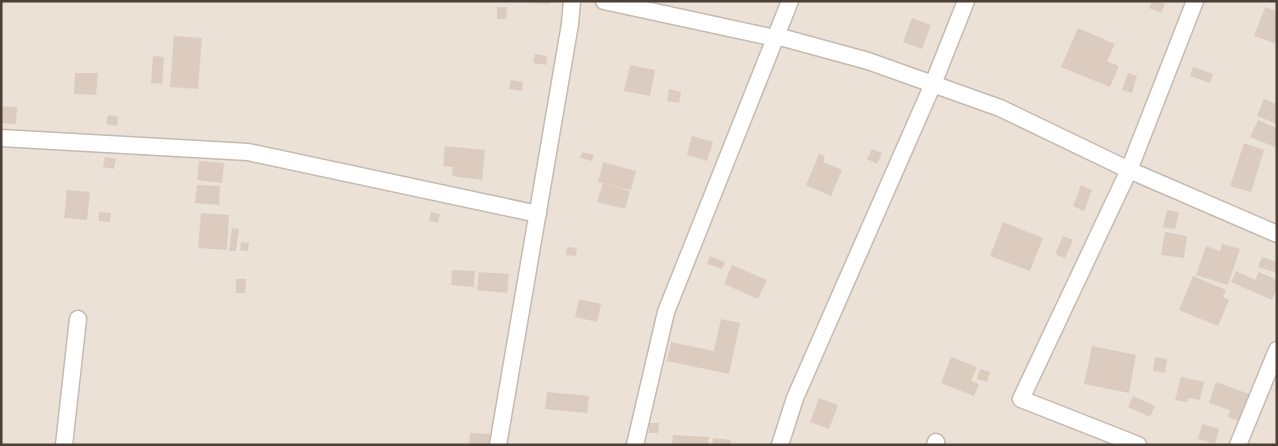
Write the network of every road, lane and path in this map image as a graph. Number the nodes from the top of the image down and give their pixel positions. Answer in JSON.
{"nodes":[{"id":1,"x":572,"y":1,"type":"edge"},
{"id":2,"x":604,"y":1,"type":"edge"},
{"id":3,"x":790,"y":1,"type":"edge"},
{"id":4,"x":966,"y":1,"type":"edge"},
{"id":5,"x":1195,"y":1,"type":"edge"},
{"id":6,"x":775,"y":38,"type":"junction"},
{"id":7,"x":933,"y":84,"type":"junction"},
{"id":8,"x":1,"y":138,"type":"edge"},
{"id":9,"x":1128,"y":170,"type":"junction"},
{"id":10,"x":538,"y":214,"type":"junction"},
{"id":11,"x":1277,"y":234,"type":"edge"},
{"id":12,"x":78,"y":318,"type":"dead end"},
{"id":13,"x":1277,"y":350,"type":"edge"},
{"id":14,"x":64,"y":445,"type":"edge"},
{"id":15,"x":498,"y":445,"type":"edge"},
{"id":16,"x":635,"y":445,"type":"edge"},
{"id":17,"x":780,"y":445,"type":"edge"},
{"id":18,"x":1138,"y":445,"type":"edge"},
{"id":19,"x":1238,"y":445,"type":"edge"}],
"edges":[{"from":1,"to":10,"type":"street"},
{"from":2,"to":6,"type":"street"},
{"from":3,"to":6,"type":"street"},
{"from":4,"to":7,"type":"street"},
{"from":5,"to":9,"type":"street"},
{"from":6,"to":7,"type":"street"},
{"from":6,"to":16,"type":"street"},
{"from":7,"to":9,"type":"street"},
{"from":7,"to":17,"type":"street"},
{"from":8,"to":10,"type":"street"},
{"from":9,"to":11,"type":"street"},
{"from":9,"to":18,"type":"street"},
{"from":10,"to":15,"type":"street"},
{"from":12,"to":14,"type":"street"},
{"from":13,"to":19,"type":"street"}]}
